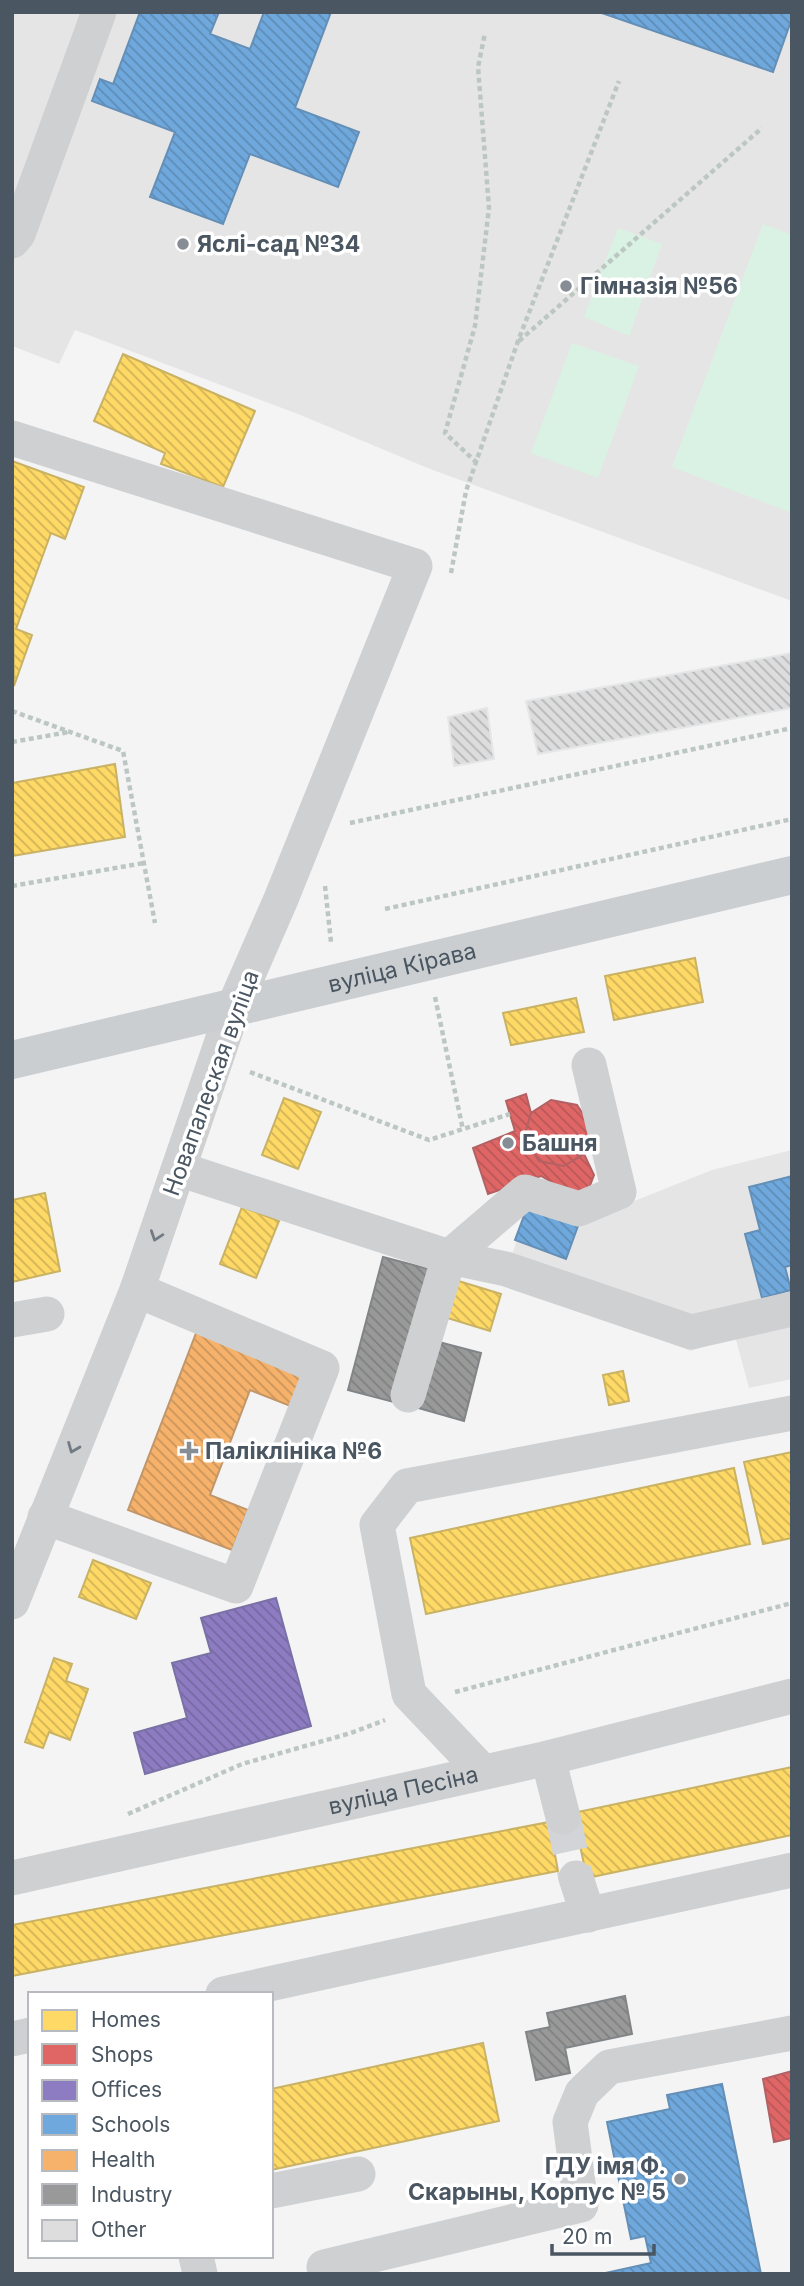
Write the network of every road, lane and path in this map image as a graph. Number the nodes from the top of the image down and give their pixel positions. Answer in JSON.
{"nodes":[{"id":1,"x":99,"y":12,"type":"edge"},
{"id":2,"x":485,"y":33,"type":"dead end"},
{"id":3,"x":619,"y":81,"type":"dead end"},
{"id":4,"x":762,"y":128,"type":"dead end"},
{"id":5,"x":12,"y":241,"type":"edge"},
{"id":6,"x":518,"y":341,"type":"junction"},
{"id":7,"x":12,"y":438,"type":"edge"},
{"id":8,"x":477,"y":463,"type":"junction"},
{"id":9,"x":466,"y":491,"type":"dead end"},
{"id":10,"x":12,"y":711,"type":"edge"},
{"id":11,"x":792,"y":728,"type":"edge"},
{"id":12,"x":70,"y":732,"type":"junction"},
{"id":13,"x":12,"y":742,"type":"edge"},
{"id":14,"x":792,"y":819,"type":"edge"},
{"id":15,"x":350,"y":823,"type":"dead end"},
{"id":16,"x":144,"y":863,"type":"junction"},
{"id":17,"x":792,"y":875,"type":"edge"},
{"id":18,"x":12,"y":886,"type":"edge"},
{"id":19,"x":385,"y":909,"type":"dead end"},
{"id":20,"x":155,"y":923,"type":"dead end"},
{"id":21,"x":435,"y":997,"type":"dead end"},
{"id":22,"x":233,"y":1009,"type":"junction"},
{"id":23,"x":12,"y":1060,"type":"edge"},
{"id":24,"x":589,"y":1065,"type":"dead end"},
{"id":25,"x":250,"y":1072,"type":"dead end"},
{"id":26,"x":510,"y":1114,"type":"dead end"},
{"id":27,"x":463,"y":1130,"type":"junction"},
{"id":28,"x":180,"y":1169,"type":"junction"},
{"id":29,"x":449,"y":1257,"type":"junction"},
{"id":30,"x":137,"y":1290,"type":"junction"},
{"id":31,"x":792,"y":1309,"type":"edge"},
{"id":32,"x":47,"y":1314,"type":"dead end"},
{"id":33,"x":12,"y":1321,"type":"edge"},
{"id":34,"x":408,"y":1395,"type":"dead end"},
{"id":35,"x":792,"y":1413,"type":"edge"},
{"id":36,"x":45,"y":1517,"type":"junction"},
{"id":37,"x":12,"y":1602,"type":"edge"},
{"id":38,"x":792,"y":1696,"type":"edge"},
{"id":39,"x":548,"y":1758,"type":"junction"},
{"id":40,"x":483,"y":1772,"type":"junction"},
{"id":41,"x":563,"y":1817,"type":"tunnel mouth"},
{"id":42,"x":792,"y":1870,"type":"edge"},
{"id":43,"x":12,"y":1878,"type":"edge"},
{"id":44,"x":576,"y":1878,"type":"tunnel mouth"},
{"id":45,"x":588,"y":1915,"type":"junction"},
{"id":46,"x":232,"y":1992,"type":"edge"},
{"id":47,"x":792,"y":2033,"type":"edge"},
{"id":48,"x":358,"y":2174,"type":"dead end"},
{"id":49,"x":273,"y":2191,"type":"edge"},
{"id":50,"x":324,"y":2267,"type":"dead end"}],
"edges":[{"from":1,"to":5,"type":"street"},
{"from":2,"to":8,"type":"path"},
{"from":3,"to":6,"type":"path"},
{"from":4,"to":6,"type":"path"},
{"from":6,"to":8,"type":"path"},
{"from":7,"to":22,"type":"street","name":"Новапалеская вуліца"},
{"from":8,"to":9,"type":"path"},
{"from":10,"to":12,"type":"path"},
{"from":11,"to":15,"type":"path"},
{"from":12,"to":13,"type":"path"},
{"from":12,"to":16,"type":"path"},
{"from":14,"to":19,"type":"path"},
{"from":16,"to":18,"type":"path"},
{"from":16,"to":20,"type":"path"},
{"from":17,"to":22,"type":"main road","name":"вуліца Кірава"},
{"from":21,"to":27,"type":"path"},
{"from":22,"to":23,"type":"main road","name":"вуліца Кірава"},
{"from":22,"to":28,"type":"street","name":"Новапалеская вуліца"},
{"from":24,"to":29,"type":"street"},
{"from":25,"to":27,"type":"path"},
{"from":26,"to":27,"type":"path"},
{"from":28,"to":29,"type":"street"},
{"from":28,"to":30,"type":"street","name":"Новапалеская вуліца","one_way":true},
{"from":29,"to":31,"type":"street"},
{"from":29,"to":34,"type":"street"},
{"from":30,"to":36,"type":"street","name":"Новапалеская вуліца","one_way":true},
{"from":30,"to":36,"type":"street"},
{"from":32,"to":33,"type":"street"},
{"from":35,"to":40,"type":"street"},
{"from":36,"to":37,"type":"street","name":"Новапалеская вуліца"},
{"from":38,"to":39,"type":"street","name":"вуліца Песіна"},
{"from":39,"to":40,"type":"street","name":"вуліца Песіна"},
{"from":39,"to":41,"type":"street"},
{"from":40,"to":43,"type":"street","name":"вуліца Песіна"},
{"from":42,"to":45,"type":"street"},
{"from":44,"to":45,"type":"street"},
{"from":45,"to":46,"type":"street"},
{"from":47,"to":50,"type":"street"},
{"from":48,"to":49,"type":"street"}]}
